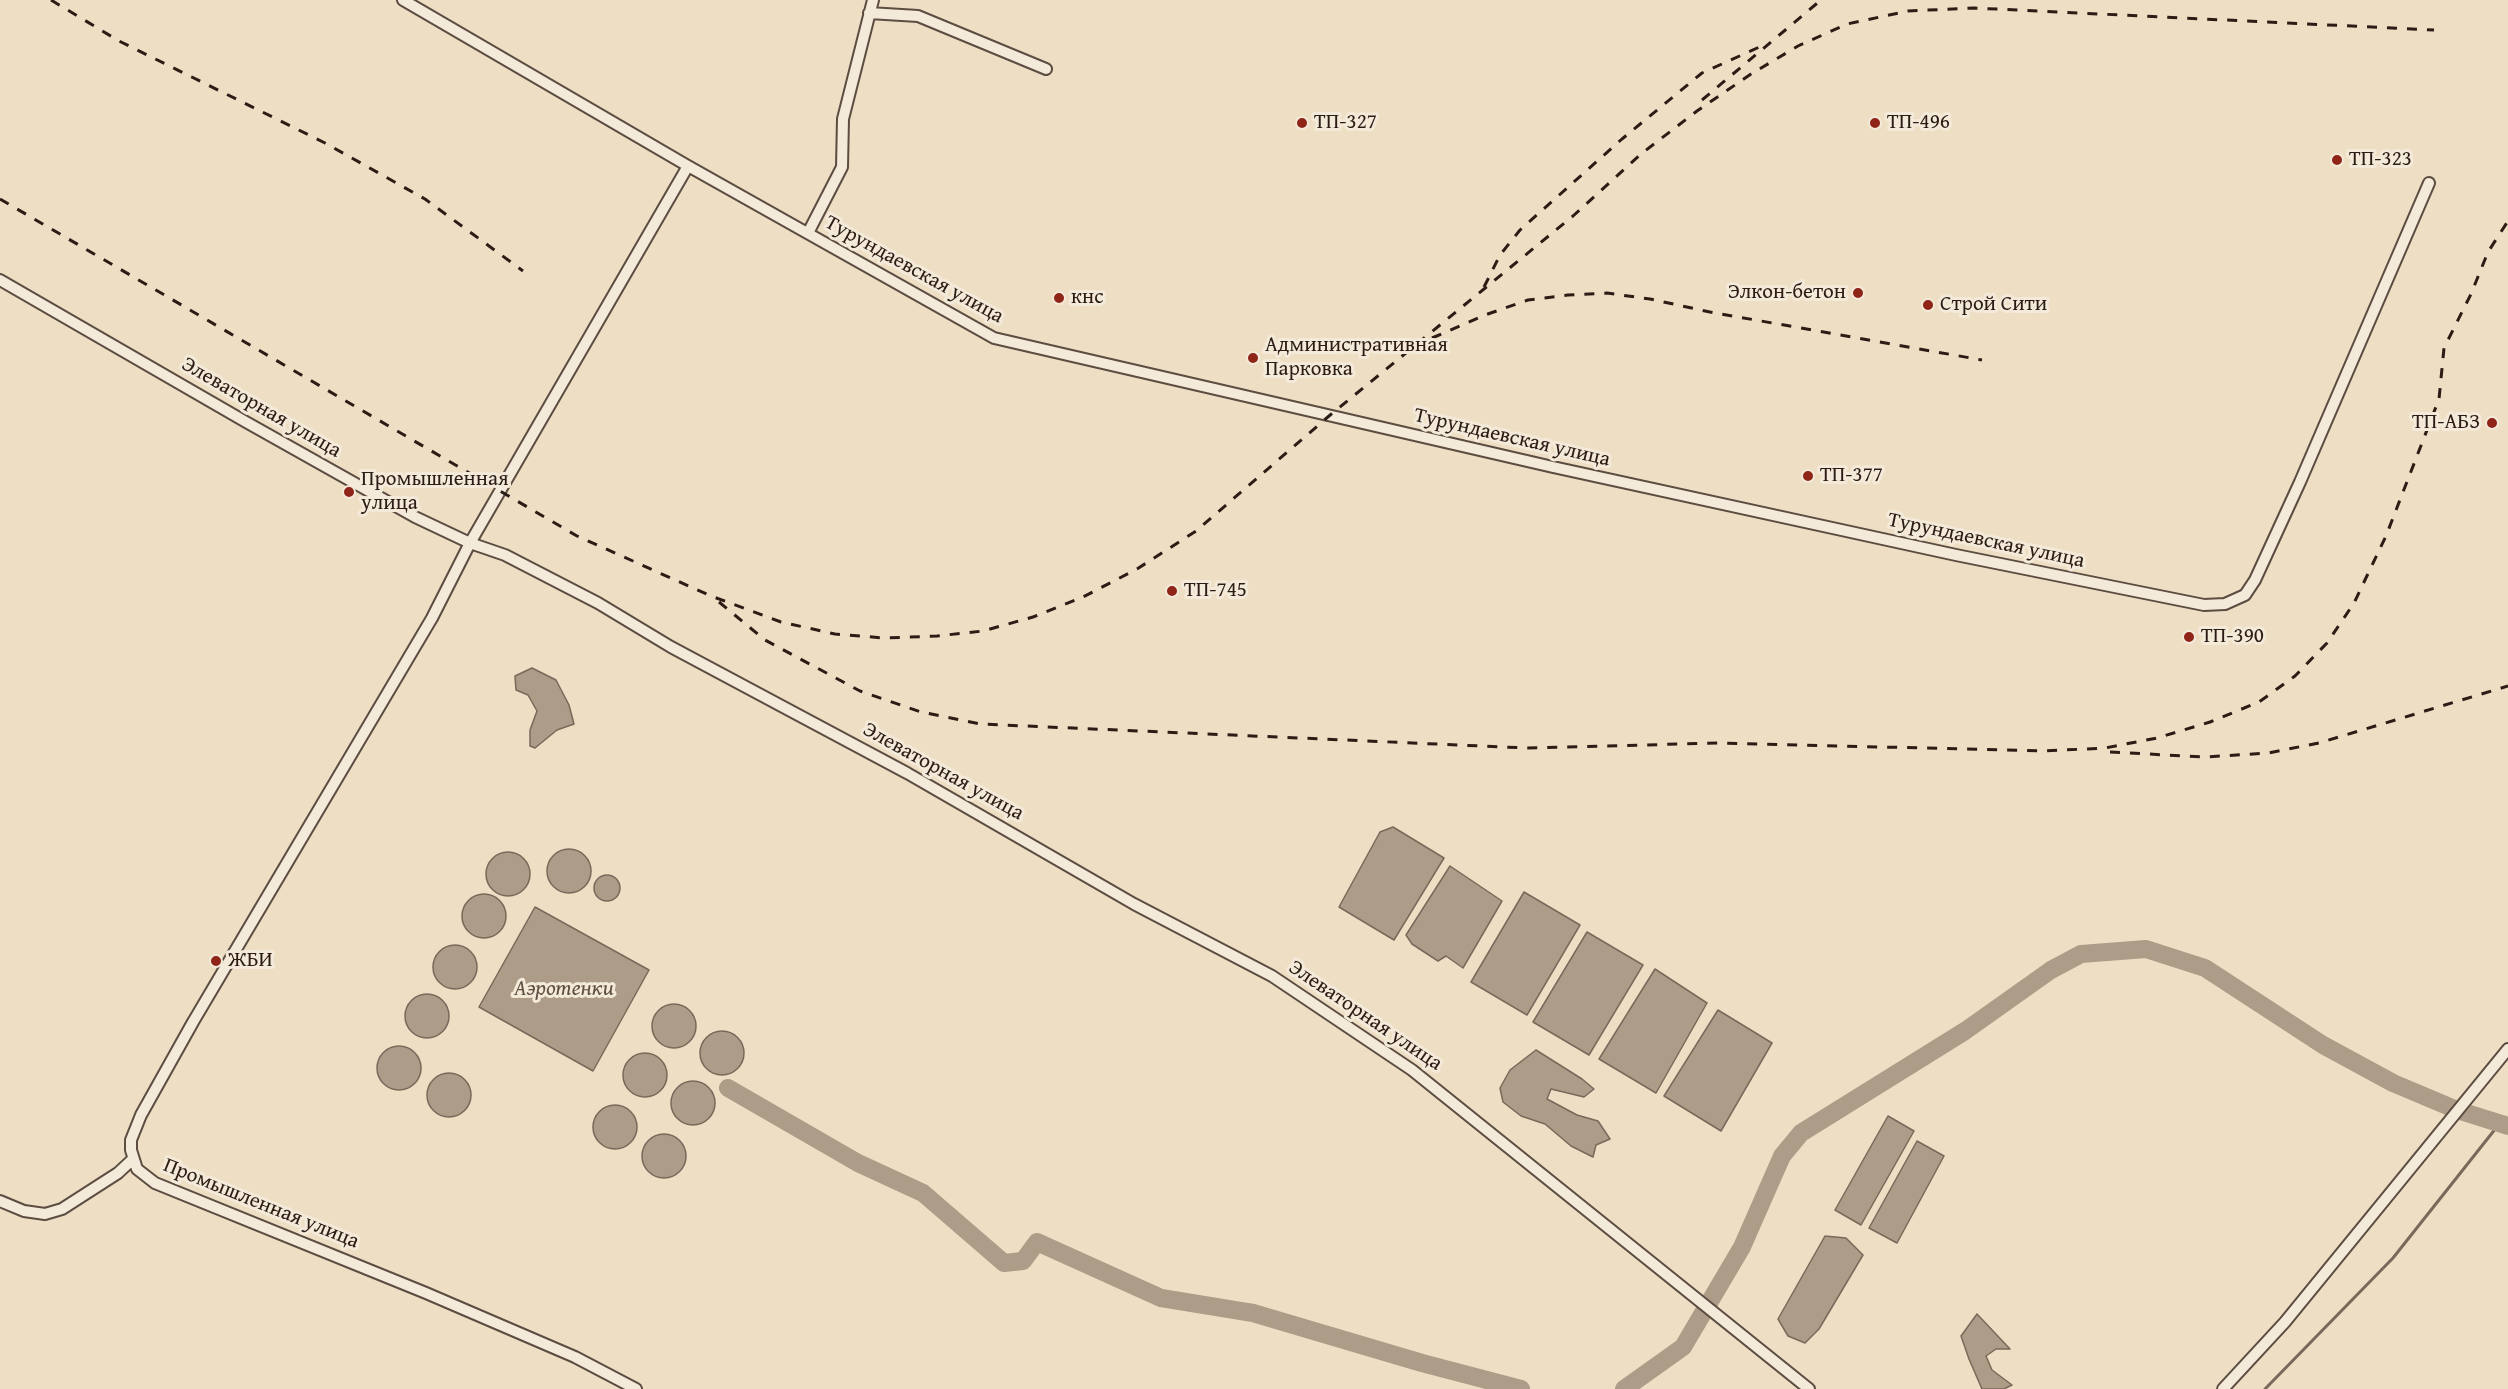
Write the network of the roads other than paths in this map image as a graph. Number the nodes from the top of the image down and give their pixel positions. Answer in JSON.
{"nodes":[{"id":1,"x":403,"y":0,"type":"edge"},
{"id":2,"x":873,"y":0,"type":"edge"},
{"id":3,"x":869,"y":14,"type":"junction"},
{"id":4,"x":1046,"y":69,"type":"dead end"},
{"id":5,"x":688,"y":166,"type":"junction"},
{"id":6,"x":2429,"y":183,"type":"dead end"},
{"id":7,"x":808,"y":233,"type":"junction"},
{"id":8,"x":0,"y":279,"type":"edge"},
{"id":9,"x":470,"y":543,"type":"junction"},
{"id":10,"x":2508,"y":1049,"type":"edge"},
{"id":11,"x":133,"y":1159,"type":"junction"},
{"id":12,"x":0,"y":1201,"type":"edge"},
{"id":13,"x":636,"y":1389,"type":"edge"},
{"id":14,"x":1809,"y":1389,"type":"edge"},
{"id":15,"x":2223,"y":1389,"type":"edge"}],
"edges":[{"from":1,"to":5,"type":"street","name":"Турундаевская улица"},
{"from":2,"to":3,"type":"street"},
{"from":3,"to":4,"type":"street"},
{"from":3,"to":7,"type":"street"},
{"from":5,"to":7,"type":"street","name":"Турундаевская улица"},
{"from":5,"to":9,"type":"street","name":"Промышленная улица"},
{"from":6,"to":7,"type":"street","name":"Турундаевская улица"},
{"from":8,"to":9,"type":"street","name":"Элеваторная улица"},
{"from":9,"to":11,"type":"street","name":"Промышленная улица"},
{"from":9,"to":14,"type":"street","name":"Элеваторная улица"},
{"from":10,"to":15,"type":"street"},
{"from":11,"to":12,"type":"street"},
{"from":11,"to":13,"type":"street","name":"Промышленная улица"}]}
